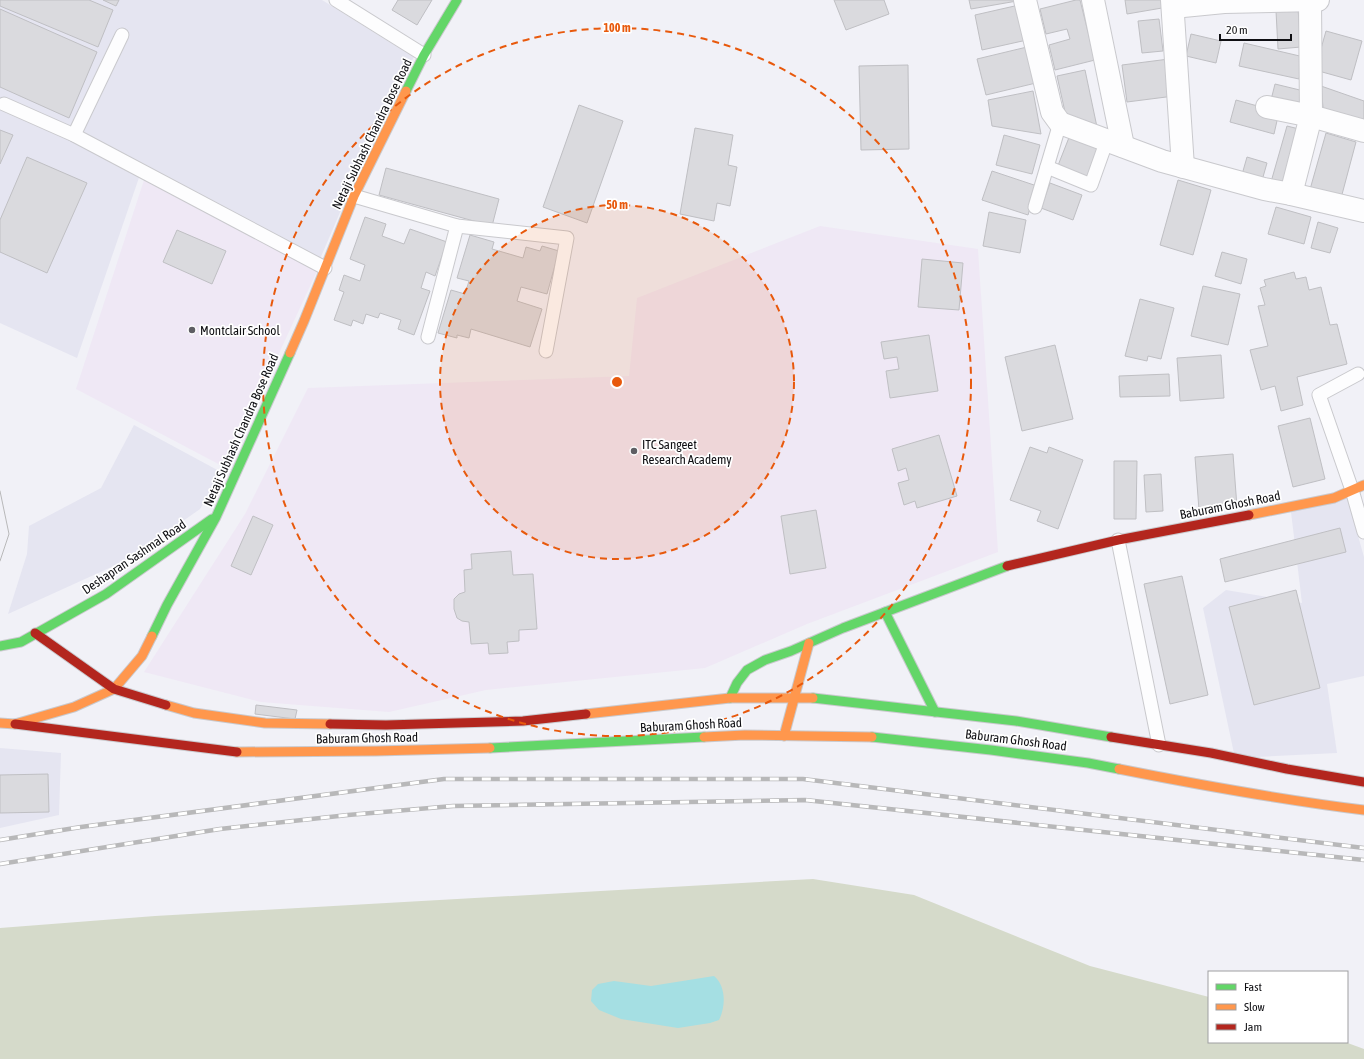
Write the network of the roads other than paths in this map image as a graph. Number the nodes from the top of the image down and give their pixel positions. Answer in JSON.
{"nodes":[{"id":1,"x":336,"y":0,"type":"edge"},
{"id":2,"x":457,"y":0,"type":"edge"},
{"id":3,"x":1026,"y":0,"type":"edge"},
{"id":4,"x":1093,"y":0,"type":"edge"},
{"id":5,"x":1314,"y":0,"type":"edge"},
{"id":6,"x":1173,"y":3,"type":"edge"},
{"id":7,"x":122,"y":35,"type":"dead end"},
{"id":8,"x":424,"y":55,"type":"junction"},
{"id":9,"x":4,"y":104,"type":"dead end"},
{"id":10,"x":1268,"y":107,"type":"dead end"},
{"id":11,"x":1312,"y":116,"type":"junction"},
{"id":12,"x":1060,"y":122,"type":"junction"},
{"id":13,"x":1364,"y":131,"type":"edge"},
{"id":14,"x":74,"y":135,"type":"junction"},
{"id":15,"x":1115,"y":143,"type":"junction"},
{"id":16,"x":1047,"y":167,"type":"junction"},
{"id":17,"x":1183,"y":167,"type":"junction"},
{"id":18,"x":1291,"y":194,"type":"junction"},
{"id":19,"x":354,"y":196,"type":"junction"},
{"id":20,"x":1035,"y":207,"type":"dead end"},
{"id":21,"x":1364,"y":211,"type":"edge"},
{"id":22,"x":457,"y":226,"type":"junction"},
{"id":23,"x":325,"y":268,"type":"junction"},
{"id":24,"x":428,"y":337,"type":"dead end"},
{"id":25,"x":546,"y":351,"type":"dead end"},
{"id":26,"x":1358,"y":374,"type":"dead end"},
{"id":27,"x":1364,"y":485,"type":"edge"},
{"id":28,"x":1352,"y":490,"type":"junction"},
{"id":29,"x":216,"y":517,"type":"junction"},
{"id":30,"x":1364,"y":532,"type":"edge"},
{"id":31,"x":1118,"y":540,"type":"junction"},
{"id":32,"x":885,"y":612,"type":"junction"},
{"id":33,"x":34,"y":633,"type":"junction"},
{"id":34,"x":809,"y":643,"type":"junction"},
{"id":35,"x":0,"y":646,"type":"edge"},
{"id":36,"x":114,"y":689,"type":"junction"},
{"id":37,"x":730,"y":698,"type":"junction"},
{"id":38,"x":794,"y":698,"type":"junction"},
{"id":39,"x":935,"y":712,"type":"junction"},
{"id":40,"x":0,"y":723,"type":"edge"},
{"id":41,"x":15,"y":724,"type":"junction"},
{"id":42,"x":784,"y":736,"type":"junction"},
{"id":43,"x":1159,"y":745,"type":"junction"},
{"id":44,"x":1364,"y":782,"type":"edge"},
{"id":45,"x":1364,"y":810,"type":"edge"}],
"edges":[{"from":1,"to":8,"type":"lane"},
{"from":2,"to":8,"type":"main road","name":"Netaji Subhash Chandra Bose Road"},
{"from":3,"to":12,"type":"street"},
{"from":4,"to":15,"type":"street"},
{"from":5,"to":6,"type":"street"},
{"from":5,"to":11,"type":"street"},
{"from":6,"to":17,"type":"street"},
{"from":7,"to":14,"type":"lane"},
{"from":8,"to":19,"type":"main road","name":"Netaji Subhash Chandra Bose Road"},
{"from":9,"to":14,"type":"lane"},
{"from":10,"to":11,"type":"street"},
{"from":11,"to":13,"type":"street"},
{"from":11,"to":18,"type":"street"},
{"from":12,"to":15,"type":"street"},
{"from":12,"to":16,"type":"lane"},
{"from":14,"to":23,"type":"lane"},
{"from":15,"to":16,"type":"lane"},
{"from":15,"to":17,"type":"street"},
{"from":16,"to":20,"type":"lane"},
{"from":17,"to":18,"type":"street"},
{"from":18,"to":21,"type":"street"},
{"from":19,"to":22,"type":"lane"},
{"from":19,"to":23,"type":"main road","name":"Netaji Subhash Chandra Bose Road"},
{"from":22,"to":24,"type":"lane"},
{"from":22,"to":25,"type":"lane"},
{"from":23,"to":29,"type":"main road","name":"Netaji Subhash Chandra Bose Road"},
{"from":26,"to":28,"type":"lane"},
{"from":27,"to":28,"type":"main road","name":"Baburam Ghosh Road"},
{"from":28,"to":30,"type":"lane"},
{"from":28,"to":31,"type":"main road","name":"Baburam Ghosh Road"},
{"from":29,"to":33,"type":"main road","name":"Deshapran Sashmal Road"},
{"from":29,"to":36,"type":"main road","name":"Netaji Subhash Chandra Bose Road"},
{"from":31,"to":32,"type":"main road","name":"Baburam Ghosh Road"},
{"from":31,"to":43,"type":"lane"},
{"from":32,"to":34,"type":"main road","name":"Baburam Ghosh Road"},
{"from":32,"to":39,"type":"main road"},
{"from":33,"to":35,"type":"main road","name":"Deshapran Sashmal Road"},
{"from":33,"to":36,"type":"main road","name":"Baburam Ghosh Road"},
{"from":34,"to":37,"type":"main road","name":"Baburam Ghosh Road"},
{"from":34,"to":38,"type":"main road"},
{"from":36,"to":37,"type":"main road","name":"Baburam Ghosh Road"},
{"from":36,"to":41,"type":"main road"},
{"from":37,"to":38,"type":"main road","name":"Baburam Ghosh Road"},
{"from":38,"to":39,"type":"main road","name":"Baburam Ghosh Road"},
{"from":38,"to":42,"type":"main road"},
{"from":39,"to":43,"type":"main road","name":"Baburam Ghosh Road"},
{"from":40,"to":41,"type":"main road"},
{"from":41,"to":42,"type":"main road","name":"Baburam Ghosh Road"},
{"from":42,"to":45,"type":"main road","name":"Baburam Ghosh Road"},
{"from":43,"to":44,"type":"main road","name":"Baburam Ghosh Road"}]}
